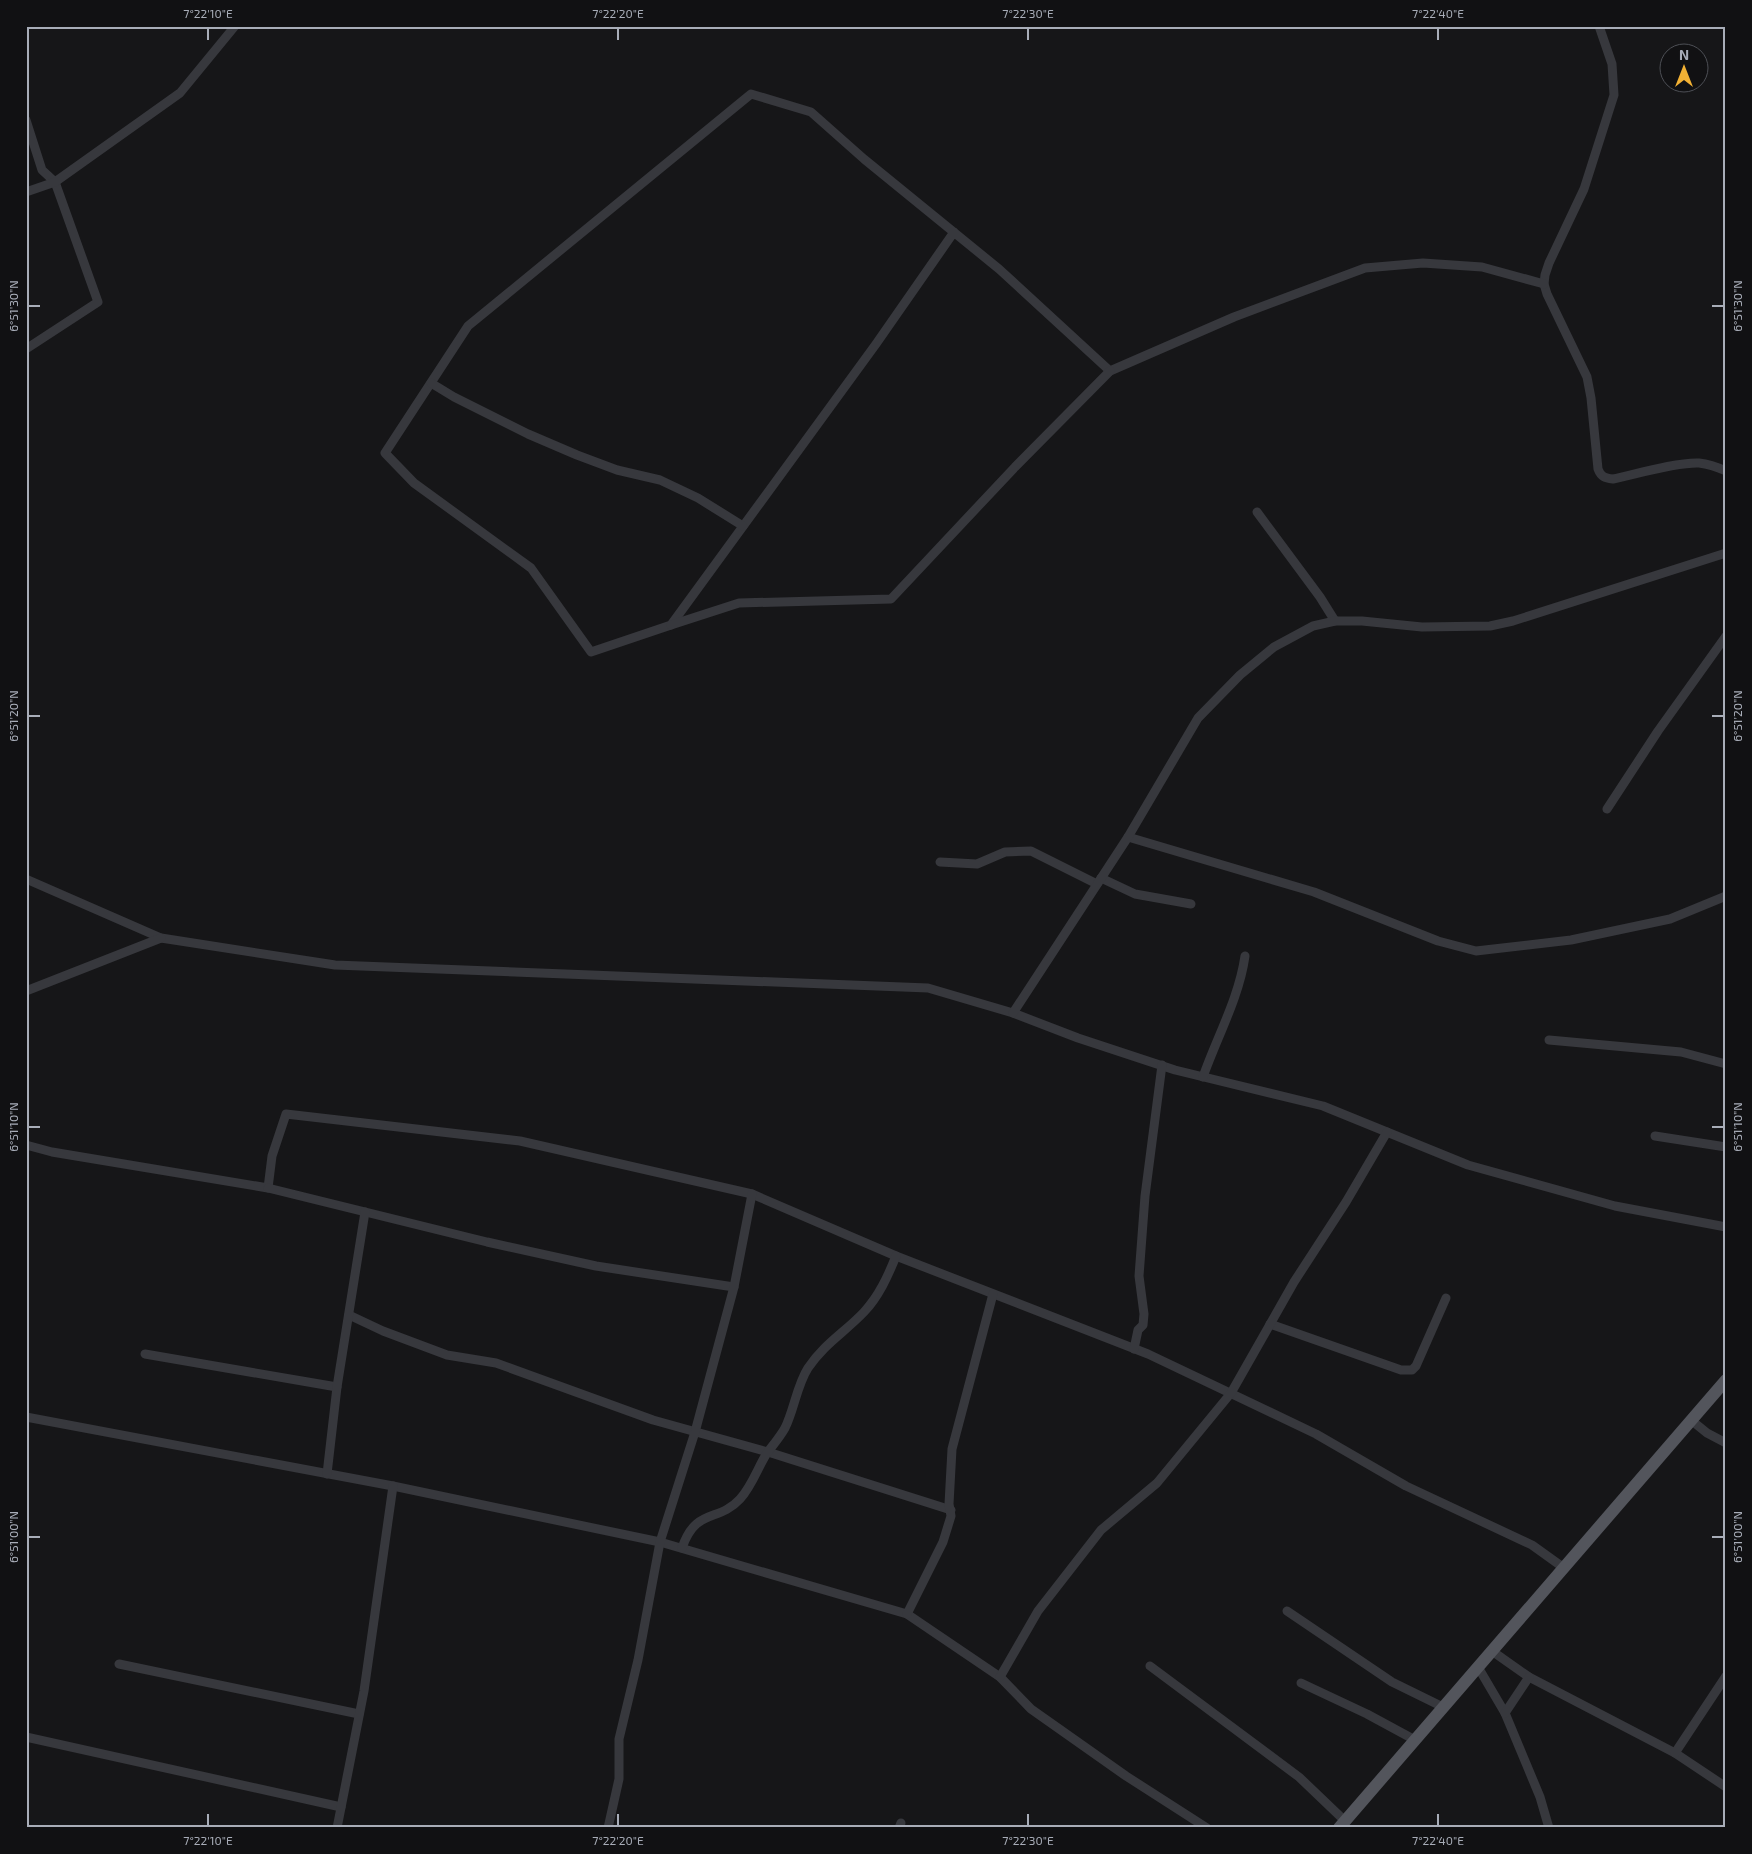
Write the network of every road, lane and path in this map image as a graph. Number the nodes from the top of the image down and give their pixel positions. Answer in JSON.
{"nodes":[{"id":1,"x":235,"y":26,"type":"edge"},
{"id":2,"x":1599,"y":26,"type":"edge"},
{"id":3,"x":26,"y":120,"type":"edge"},
{"id":4,"x":55,"y":182,"type":"junction"},
{"id":5,"x":26,"y":192,"type":"edge"},
{"id":6,"x":954,"y":232,"type":"junction"},
{"id":7,"x":1544,"y":284,"type":"junction"},
{"id":8,"x":26,"y":349,"type":"edge"},
{"id":9,"x":1110,"y":372,"type":"junction"},
{"id":10,"x":431,"y":382,"type":"junction"},
{"id":11,"x":1726,"y":470,"type":"edge"},
{"id":12,"x":1257,"y":512,"type":"dead end"},
{"id":13,"x":743,"y":526,"type":"junction"},
{"id":14,"x":1726,"y":553,"type":"edge"},
{"id":15,"x":1335,"y":621,"type":"junction"},
{"id":16,"x":671,"y":626,"type":"junction"},
{"id":17,"x":1726,"y":636,"type":"edge"},
{"id":18,"x":1607,"y":809,"type":"dead end"},
{"id":19,"x":1128,"y":837,"type":"junction"},
{"id":20,"x":940,"y":862,"type":"dead end"},
{"id":21,"x":26,"y":879,"type":"edge"},
{"id":22,"x":1099,"y":881,"type":"junction"},
{"id":23,"x":1726,"y":896,"type":"edge"},
{"id":24,"x":1191,"y":904,"type":"dead end"},
{"id":25,"x":161,"y":938,"type":"junction"},
{"id":26,"x":1245,"y":956,"type":"dead end"},
{"id":27,"x":26,"y":991,"type":"edge"},
{"id":28,"x":1013,"y":1014,"type":"junction"},
{"id":29,"x":1549,"y":1040,"type":"dead end"},
{"id":30,"x":1726,"y":1064,"type":"edge"},
{"id":31,"x":1162,"y":1065,"type":"junction"},
{"id":32,"x":1203,"y":1077,"type":"junction"},
{"id":33,"x":1386,"y":1132,"type":"junction"},
{"id":34,"x":1656,"y":1136,"type":"dead end"},
{"id":35,"x":26,"y":1145,"type":"edge"},
{"id":36,"x":1726,"y":1147,"type":"edge"},
{"id":37,"x":268,"y":1188,"type":"junction"},
{"id":38,"x":752,"y":1194,"type":"junction"},
{"id":39,"x":365,"y":1212,"type":"junction"},
{"id":40,"x":1726,"y":1227,"type":"edge"},
{"id":41,"x":896,"y":1256,"type":"junction"},
{"id":42,"x":734,"y":1287,"type":"junction"},
{"id":43,"x":993,"y":1294,"type":"junction"},
{"id":44,"x":1446,"y":1298,"type":"dead end"},
{"id":45,"x":349,"y":1315,"type":"junction"},
{"id":46,"x":1270,"y":1324,"type":"junction"},
{"id":47,"x":1134,"y":1349,"type":"junction"},
{"id":48,"x":145,"y":1354,"type":"dead end"},
{"id":49,"x":1726,"y":1380,"type":"edge"},
{"id":50,"x":338,"y":1387,"type":"junction"},
{"id":51,"x":1231,"y":1393,"type":"junction"},
{"id":52,"x":26,"y":1416,"type":"edge"},
{"id":53,"x":1691,"y":1420,"type":"junction"},
{"id":54,"x":695,"y":1432,"type":"junction"},
{"id":55,"x":1726,"y":1443,"type":"edge"},
{"id":56,"x":768,"y":1452,"type":"junction"},
{"id":57,"x":327,"y":1474,"type":"junction"},
{"id":58,"x":392,"y":1486,"type":"junction"},
{"id":59,"x":951,"y":1510,"type":"junction"},
{"id":60,"x":660,"y":1542,"type":"junction"},
{"id":61,"x":682,"y":1548,"type":"junction"},
{"id":62,"x":1564,"y":1568,"type":"junction"},
{"id":63,"x":1287,"y":1611,"type":"dead end"},
{"id":64,"x":907,"y":1614,"type":"junction"},
{"id":65,"x":1492,"y":1651,"type":"junction"},
{"id":66,"x":119,"y":1664,"type":"dead end"},
{"id":67,"x":1150,"y":1666,"type":"dead end"},
{"id":68,"x":1478,"y":1667,"type":"junction"},
{"id":69,"x":1726,"y":1676,"type":"edge"},
{"id":70,"x":1000,"y":1677,"type":"junction"},
{"id":71,"x":1529,"y":1677,"type":"junction"},
{"id":72,"x":1301,"y":1683,"type":"dead end"},
{"id":73,"x":1443,"y":1707,"type":"junction"},
{"id":74,"x":1505,"y":1713,"type":"junction"},
{"id":75,"x":359,"y":1714,"type":"junction"},
{"id":76,"x":26,"y":1736,"type":"edge"},
{"id":77,"x":1415,"y":1740,"type":"junction"},
{"id":78,"x":1674,"y":1753,"type":"junction"},
{"id":79,"x":1726,"y":1787,"type":"edge"},
{"id":80,"x":341,"y":1807,"type":"junction"},
{"id":81,"x":1342,"y":1824,"type":"edge"},
{"id":82,"x":337,"y":1828,"type":"edge"},
{"id":83,"x":608,"y":1828,"type":"edge"},
{"id":84,"x":1207,"y":1828,"type":"edge"},
{"id":85,"x":1549,"y":1828,"type":"edge"}],
"edges":[{"from":1,"to":4,"type":"street"},
{"from":2,"to":7,"type":"street"},
{"from":3,"to":4,"type":"street"},
{"from":4,"to":5,"type":"street"},
{"from":4,"to":8,"type":"street"},
{"from":6,"to":9,"type":"street"},
{"from":6,"to":10,"type":"street"},
{"from":6,"to":13,"type":"street"},
{"from":7,"to":9,"type":"street"},
{"from":7,"to":11,"type":"street"},
{"from":9,"to":16,"type":"street"},
{"from":10,"to":13,"type":"street"},
{"from":10,"to":16,"type":"street"},
{"from":12,"to":15,"type":"street"},
{"from":13,"to":16,"type":"street"},
{"from":14,"to":15,"type":"street"},
{"from":15,"to":19,"type":"street"},
{"from":17,"to":18,"type":"street"},
{"from":19,"to":22,"type":"street"},
{"from":19,"to":23,"type":"street"},
{"from":20,"to":22,"type":"street"},
{"from":21,"to":25,"type":"street"},
{"from":22,"to":24,"type":"street"},
{"from":22,"to":28,"type":"street"},
{"from":25,"to":27,"type":"street"},
{"from":25,"to":28,"type":"street"},
{"from":26,"to":32,"type":"street"},
{"from":28,"to":31,"type":"street"},
{"from":29,"to":30,"type":"street"},
{"from":31,"to":32,"type":"street"},
{"from":31,"to":47,"type":"street"},
{"from":32,"to":33,"type":"street"},
{"from":33,"to":40,"type":"street"},
{"from":33,"to":46,"type":"street"},
{"from":34,"to":36,"type":"street"},
{"from":35,"to":37,"type":"street"},
{"from":37,"to":38,"type":"street"},
{"from":37,"to":39,"type":"street"},
{"from":38,"to":41,"type":"street"},
{"from":38,"to":42,"type":"street"},
{"from":39,"to":42,"type":"street"},
{"from":39,"to":45,"type":"street"},
{"from":41,"to":43,"type":"street"},
{"from":41,"to":56,"type":"street"},
{"from":42,"to":54,"type":"street"},
{"from":43,"to":47,"type":"street"},
{"from":43,"to":59,"type":"street"},
{"from":44,"to":46,"type":"street"},
{"from":45,"to":50,"type":"street"},
{"from":45,"to":54,"type":"street"},
{"from":46,"to":51,"type":"street"},
{"from":47,"to":51,"type":"street"},
{"from":48,"to":50,"type":"street"},
{"from":49,"to":53,"type":"main road"},
{"from":50,"to":57,"type":"street"},
{"from":51,"to":62,"type":"street"},
{"from":51,"to":70,"type":"street"},
{"from":52,"to":57,"type":"street"},
{"from":53,"to":55,"type":"street"},
{"from":53,"to":62,"type":"main road"},
{"from":54,"to":56,"type":"street"},
{"from":54,"to":60,"type":"street"},
{"from":56,"to":59,"type":"street"},
{"from":56,"to":61,"type":"street"},
{"from":57,"to":58,"type":"street"},
{"from":58,"to":60,"type":"street"},
{"from":58,"to":75,"type":"street"},
{"from":59,"to":64,"type":"street"},
{"from":60,"to":61,"type":"street"},
{"from":60,"to":83,"type":"street"},
{"from":61,"to":64,"type":"street"},
{"from":62,"to":65,"type":"main road"},
{"from":63,"to":73,"type":"street"},
{"from":64,"to":70,"type":"street"},
{"from":65,"to":68,"type":"main road"},
{"from":65,"to":71,"type":"street"},
{"from":66,"to":75,"type":"street"},
{"from":67,"to":81,"type":"street"},
{"from":68,"to":73,"type":"main road"},
{"from":68,"to":74,"type":"street"},
{"from":69,"to":78,"type":"street"},
{"from":70,"to":84,"type":"street"},
{"from":71,"to":74,"type":"street"},
{"from":71,"to":78,"type":"street"},
{"from":72,"to":77,"type":"street"},
{"from":73,"to":77,"type":"main road"},
{"from":74,"to":85,"type":"street"},
{"from":75,"to":80,"type":"street"},
{"from":76,"to":80,"type":"street"},
{"from":77,"to":81,"type":"main road"},
{"from":78,"to":79,"type":"street"},
{"from":80,"to":82,"type":"street"}]}
